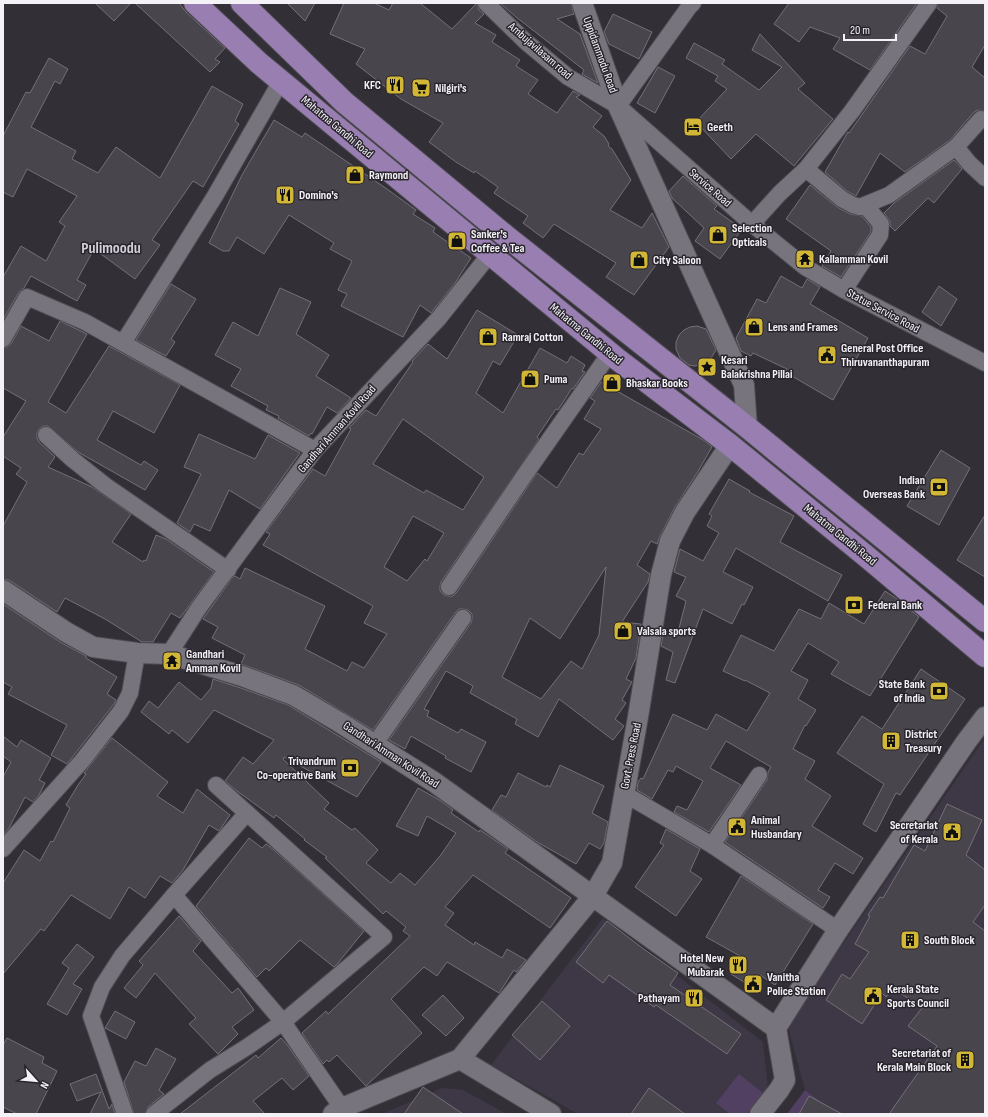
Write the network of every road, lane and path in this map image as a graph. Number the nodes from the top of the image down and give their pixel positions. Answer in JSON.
{"nodes":[{"id":1,"x":194,"y":3,"type":"edge"},
{"id":2,"x":242,"y":3,"type":"edge"},
{"id":3,"x":486,"y":3,"type":"edge"},
{"id":4,"x":582,"y":3,"type":"edge"},
{"id":5,"x":693,"y":3,"type":"edge"},
{"id":6,"x":929,"y":3,"type":"edge"},
{"id":7,"x":281,"y":81,"type":"junction"},
{"id":8,"x":618,"y":106,"type":"junction"},
{"id":9,"x":981,"y":119,"type":"dead end"},
{"id":10,"x":956,"y":147,"type":"junction"},
{"id":11,"x":806,"y":169,"type":"junction"},
{"id":12,"x":985,"y":178,"type":"edge"},
{"id":13,"x":865,"y":205,"type":"junction"},
{"id":14,"x":752,"y":224,"type":"junction"},
{"id":15,"x":490,"y":254,"type":"junction"},
{"id":16,"x":804,"y":267,"type":"joint"},
{"id":17,"x":844,"y":290,"type":"junction"},
{"id":18,"x":3,"y":339,"type":"edge"},
{"id":19,"x":123,"y":343,"type":"junction"},
{"id":20,"x":610,"y":353,"type":"junction"},
{"id":21,"x":985,"y":363,"type":"edge"},
{"id":22,"x":746,"y":427,"type":"junction"},
{"id":23,"x":46,"y":435,"type":"dead end"},
{"id":24,"x":730,"y":445,"type":"junction"},
{"id":25,"x":315,"y":450,"type":"junction"},
{"id":26,"x":228,"y":570,"type":"junction"},
{"id":27,"x":449,"y":587,"type":"dead end"},
{"id":28,"x":3,"y":590,"type":"edge"},
{"id":29,"x":463,"y":618,"type":"dead end"},
{"id":30,"x":985,"y":621,"type":"edge"},
{"id":31,"x":137,"y":653,"type":"junction"},
{"id":32,"x":169,"y":654,"type":"junction"},
{"id":33,"x":985,"y":656,"type":"edge"},
{"id":34,"x":985,"y":717,"type":"edge"},
{"id":35,"x":374,"y":744,"type":"junction"},
{"id":36,"x":759,"y":775,"type":"dead end"},
{"id":37,"x":216,"y":785,"type":"dead end"},
{"id":38,"x":623,"y":793,"type":"junction"},
{"id":39,"x":247,"y":814,"type":"junction"},
{"id":40,"x":712,"y":845,"type":"junction"},
{"id":41,"x":3,"y":849,"type":"edge"},
{"id":42,"x":174,"y":895,"type":"junction"},
{"id":43,"x":593,"y":896,"type":"junction"},
{"id":44,"x":838,"y":930,"type":"junction"},
{"id":45,"x":283,"y":1022,"type":"junction"},
{"id":46,"x":776,"y":1028,"type":"junction"},
{"id":47,"x":460,"y":1059,"type":"junction"},
{"id":48,"x":338,"y":1111,"type":"edge"},
{"id":49,"x":125,"y":1114,"type":"edge"},
{"id":50,"x":154,"y":1114,"type":"edge"},
{"id":51,"x":552,"y":1114,"type":"edge"},
{"id":52,"x":760,"y":1114,"type":"edge"}],
"edges":[{"from":1,"to":7,"type":"main road","name":"Mahatma Gandhi Road"},
{"from":2,"to":22,"type":"main road","name":"Mahatma Gandhi Road"},
{"from":3,"to":8,"type":"street","name":"Ambujavilasam road"},
{"from":4,"to":8,"type":"street","name":"Uppidammodu Road"},
{"from":5,"to":8,"type":"street"},
{"from":6,"to":11,"type":"street"},
{"from":7,"to":15,"type":"main road","name":"Mahatma Gandhi Road"},
{"from":7,"to":19,"type":"street"},
{"from":8,"to":14,"type":"street","name":"Service Road"},
{"from":8,"to":22,"type":"street","name":"Uppidammodu Road"},
{"from":9,"to":10,"type":"street"},
{"from":10,"to":12,"type":"street"},
{"from":10,"to":13,"type":"street"},
{"from":11,"to":13,"type":"street"},
{"from":11,"to":14,"type":"street"},
{"from":13,"to":17,"type":"street"},
{"from":14,"to":16,"type":"street","name":"Service Road"},
{"from":15,"to":20,"type":"main road","name":"Mahatma Gandhi Road"},
{"from":15,"to":25,"type":"street","name":"Gandhari Amman Kovil Road"},
{"from":16,"to":17,"type":"street","name":"Statue Service Road"},
{"from":17,"to":21,"type":"street","name":"Statue Service Road"},
{"from":18,"to":19,"type":"street"},
{"from":19,"to":25,"type":"street"},
{"from":20,"to":24,"type":"main road","name":"Mahatma Gandhi Road"},
{"from":20,"to":27,"type":"street"},
{"from":22,"to":24,"type":"street","name":"Govt. Press Road"},
{"from":22,"to":30,"type":"main road","name":"Mahatma Gandhi Road"},
{"from":23,"to":26,"type":"street"},
{"from":24,"to":33,"type":"main road","name":"Mahatma Gandhi Road"},
{"from":24,"to":38,"type":"street","name":"Govt. Press Road"},
{"from":25,"to":26,"type":"street","name":"Gandhari Amman Kovil Road"},
{"from":26,"to":32,"type":"street","name":"Gandhari Amman Kovil Road"},
{"from":28,"to":31,"type":"street","name":"Gandhari Amman Kovil Road"},
{"from":29,"to":35,"type":"street"},
{"from":31,"to":32,"type":"street","name":"Gandhari Amman Kovil Road"},
{"from":31,"to":41,"type":"street"},
{"from":32,"to":35,"type":"street","name":"Gandhari Amman Kovil Road"},
{"from":34,"to":44,"type":"street"},
{"from":35,"to":43,"type":"street","name":"Gandhari Amman Kovil Road"},
{"from":36,"to":40,"type":"street"},
{"from":37,"to":39,"type":"street"},
{"from":38,"to":40,"type":"street"},
{"from":38,"to":43,"type":"street","name":"Govt. Press Road"},
{"from":39,"to":42,"type":"street"},
{"from":39,"to":45,"type":"street"},
{"from":40,"to":44,"type":"street"},
{"from":42,"to":45,"type":"street"},
{"from":42,"to":49,"type":"street"},
{"from":43,"to":46,"type":"street","name":"Gandhari Amman Kovil Road"},
{"from":43,"to":47,"type":"street","name":"Govt. Press Road"},
{"from":44,"to":46,"type":"street"},
{"from":45,"to":48,"type":"street"},
{"from":45,"to":50,"type":"street"},
{"from":46,"to":52,"type":"street"},
{"from":47,"to":48,"type":"street"},
{"from":47,"to":51,"type":"street"}]}
